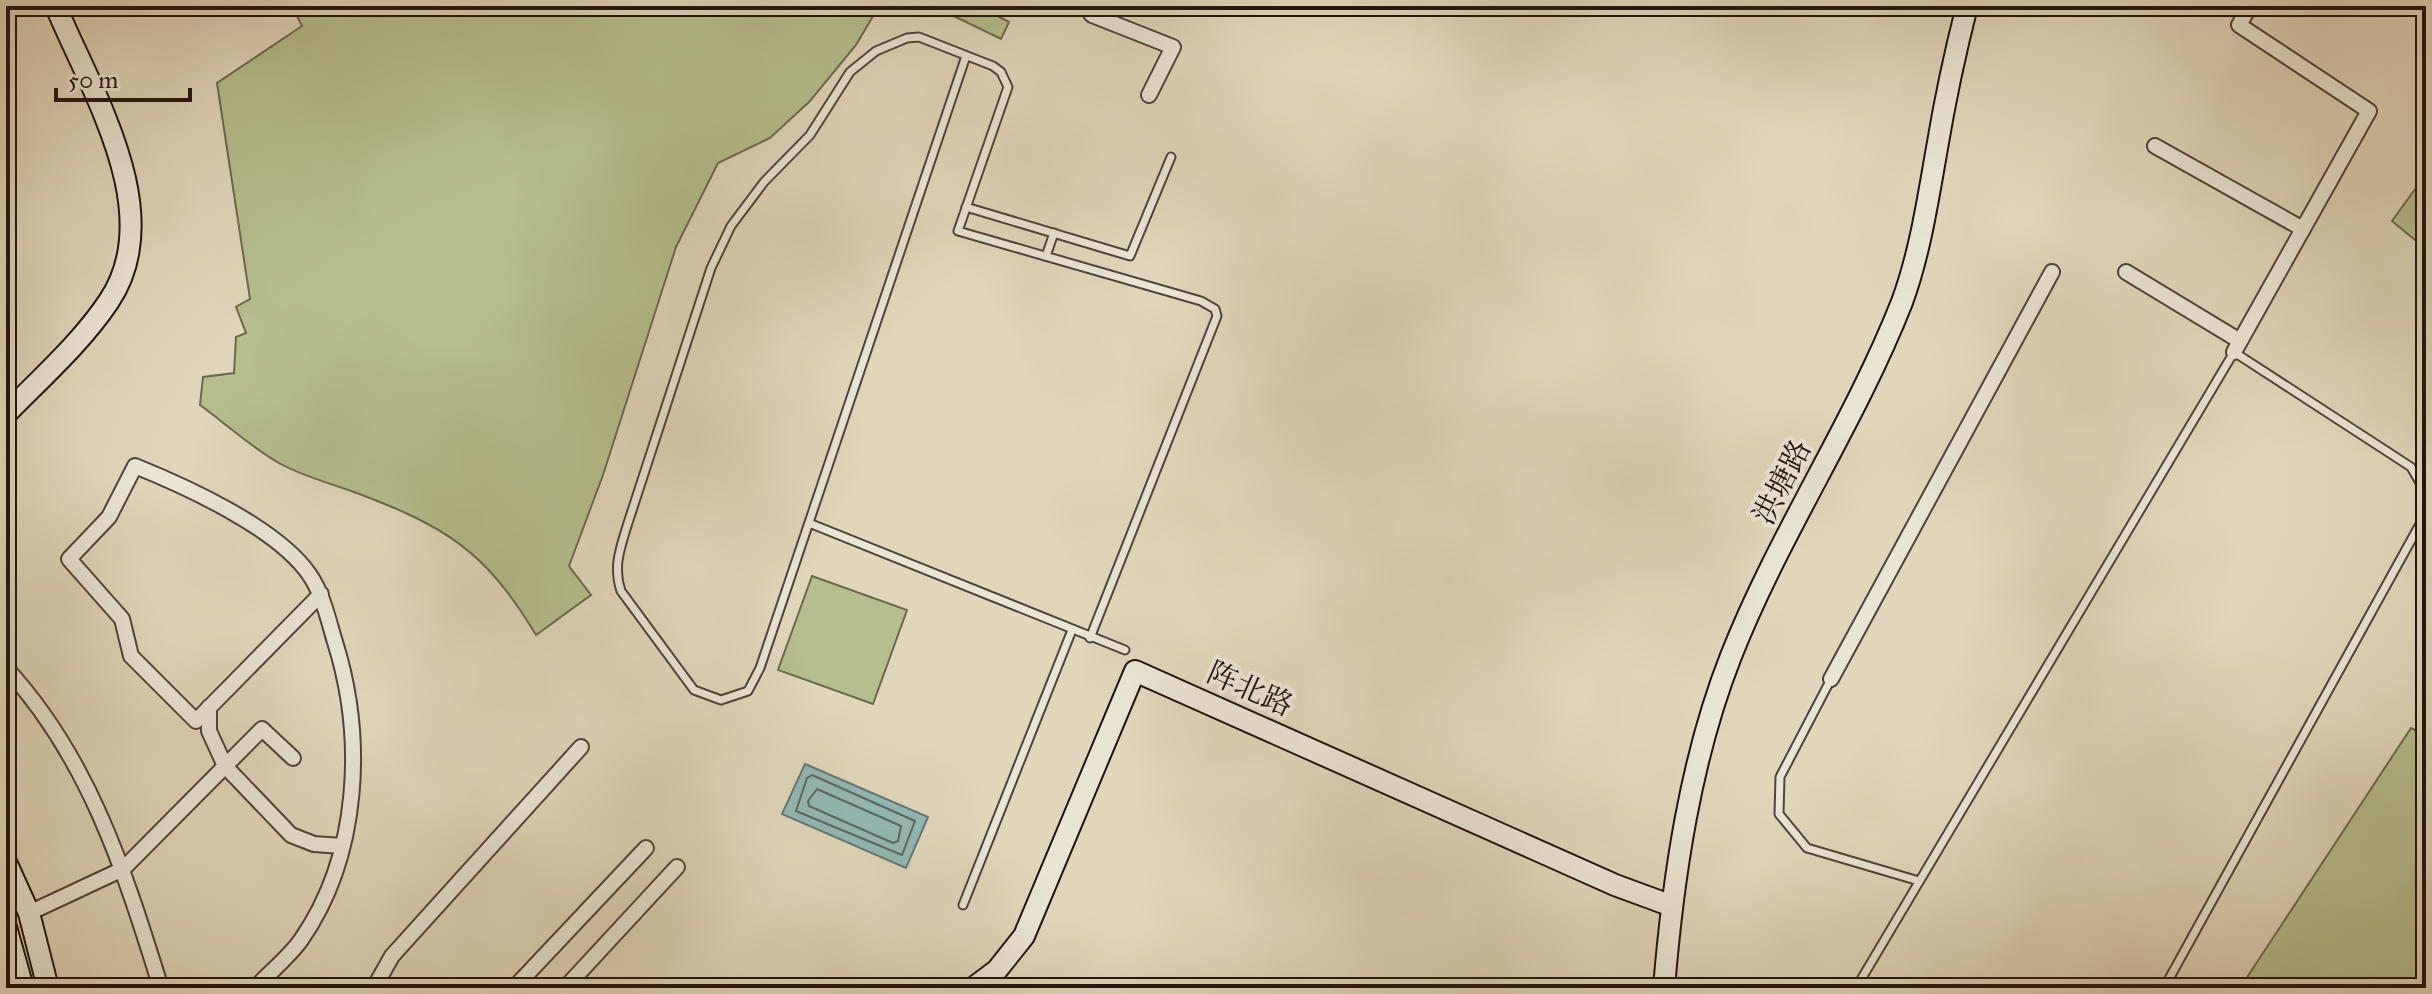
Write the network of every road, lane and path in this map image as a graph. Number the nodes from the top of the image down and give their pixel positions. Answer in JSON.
{"nodes":[{"id":1,"x":1085,"y":6,"type":"edge"},
{"id":2,"x":1967,"y":6,"type":"edge"},
{"id":3,"x":2250,"y":6,"type":"edge"},
{"id":4,"x":57,"y":9,"type":"dead end"},
{"id":5,"x":966,"y":56,"type":"junction"},
{"id":6,"x":1149,"y":95,"type":"dead end"},
{"id":7,"x":2155,"y":146,"type":"dead end"},
{"id":8,"x":1171,"y":157,"type":"dead end"},
{"id":9,"x":966,"y":207,"type":"junction"},
{"id":10,"x":2303,"y":229,"type":"junction"},
{"id":11,"x":1054,"y":233,"type":"junction"},
{"id":12,"x":1046,"y":256,"type":"junction"},
{"id":13,"x":2052,"y":272,"type":"dead end"},
{"id":14,"x":2126,"y":272,"type":"dead end"},
{"id":15,"x":2237,"y":347,"type":"junction"},
{"id":16,"x":6,"y":414,"type":"edge"},
{"id":17,"x":809,"y":523,"type":"junction"},
{"id":18,"x":321,"y":594,"type":"junction"},
{"id":19,"x":1072,"y":630,"type":"junction"},
{"id":20,"x":1090,"y":638,"type":"junction"},
{"id":21,"x":1125,"y":650,"type":"dead end"},
{"id":22,"x":6,"y":668,"type":"edge"},
{"id":23,"x":1831,"y":679,"type":"joint"},
{"id":24,"x":209,"y":707,"type":"junction"},
{"id":25,"x":581,"y":747,"type":"dead end"},
{"id":26,"x":293,"y":758,"type":"dead end"},
{"id":27,"x":225,"y":766,"type":"junction"},
{"id":28,"x":342,"y":846,"type":"junction"},
{"id":29,"x":646,"y":848,"type":"dead end"},
{"id":30,"x":6,"y":862,"type":"edge"},
{"id":31,"x":677,"y":867,"type":"dead end"},
{"id":32,"x":123,"y":869,"type":"junction"},
{"id":33,"x":1919,"y":881,"type":"junction"},
{"id":34,"x":963,"y":905,"type":"dead end"},
{"id":35,"x":1672,"y":906,"type":"junction"},
{"id":36,"x":29,"y":913,"type":"junction"},
{"id":37,"x":6,"y":927,"type":"edge"},
{"id":38,"x":23,"y":988,"type":"edge"},
{"id":39,"x":48,"y":988,"type":"edge"},
{"id":40,"x":161,"y":988,"type":"edge"},
{"id":41,"x":255,"y":988,"type":"edge"},
{"id":42,"x":374,"y":988,"type":"edge"},
{"id":43,"x":514,"y":988,"type":"edge"},
{"id":44,"x":565,"y":988,"type":"edge"},
{"id":45,"x":973,"y":988,"type":"edge"},
{"id":46,"x":1664,"y":988,"type":"edge"},
{"id":47,"x":1856,"y":988,"type":"edge"},
{"id":48,"x":2164,"y":988,"type":"edge"}],
"edges":[{"from":1,"to":6,"type":"street"},
{"from":2,"to":35,"type":"street","name":"洪塘路"},
{"from":3,"to":10,"type":"street"},
{"from":4,"to":16,"type":"street"},
{"from":5,"to":9,"type":"lane"},
{"from":5,"to":17,"type":"lane"},
{"from":5,"to":17,"type":"lane"},
{"from":7,"to":10,"type":"street"},
{"from":8,"to":11,"type":"lane"},
{"from":9,"to":11,"type":"lane"},
{"from":9,"to":12,"type":"lane"},
{"from":10,"to":15,"type":"street"},
{"from":11,"to":12,"type":"lane"},
{"from":12,"to":20,"type":"lane"},
{"from":13,"to":23,"type":"street"},
{"from":14,"to":15,"type":"street"},
{"from":15,"to":33,"type":"lane"},
{"from":15,"to":48,"type":"lane"},
{"from":17,"to":19,"type":"lane"},
{"from":18,"to":24,"type":"street"},
{"from":18,"to":24,"type":"street"},
{"from":18,"to":28,"type":"street"},
{"from":19,"to":20,"type":"lane"},
{"from":19,"to":34,"type":"lane"},
{"from":20,"to":21,"type":"lane"},
{"from":22,"to":32,"type":"street"},
{"from":23,"to":33,"type":"lane"},
{"from":24,"to":27,"type":"street"},
{"from":25,"to":42,"type":"street"},
{"from":26,"to":27,"type":"street"},
{"from":27,"to":28,"type":"street"},
{"from":27,"to":32,"type":"street"},
{"from":28,"to":41,"type":"street"},
{"from":29,"to":43,"type":"street"},
{"from":30,"to":36,"type":"street"},
{"from":31,"to":44,"type":"street"},
{"from":32,"to":36,"type":"street"},
{"from":32,"to":40,"type":"street"},
{"from":33,"to":47,"type":"lane"},
{"from":35,"to":45,"type":"street","name":"阵北路"},
{"from":35,"to":46,"type":"street","name":"洪塘路"},
{"from":36,"to":39,"type":"street"},
{"from":37,"to":38,"type":"street"}]}
